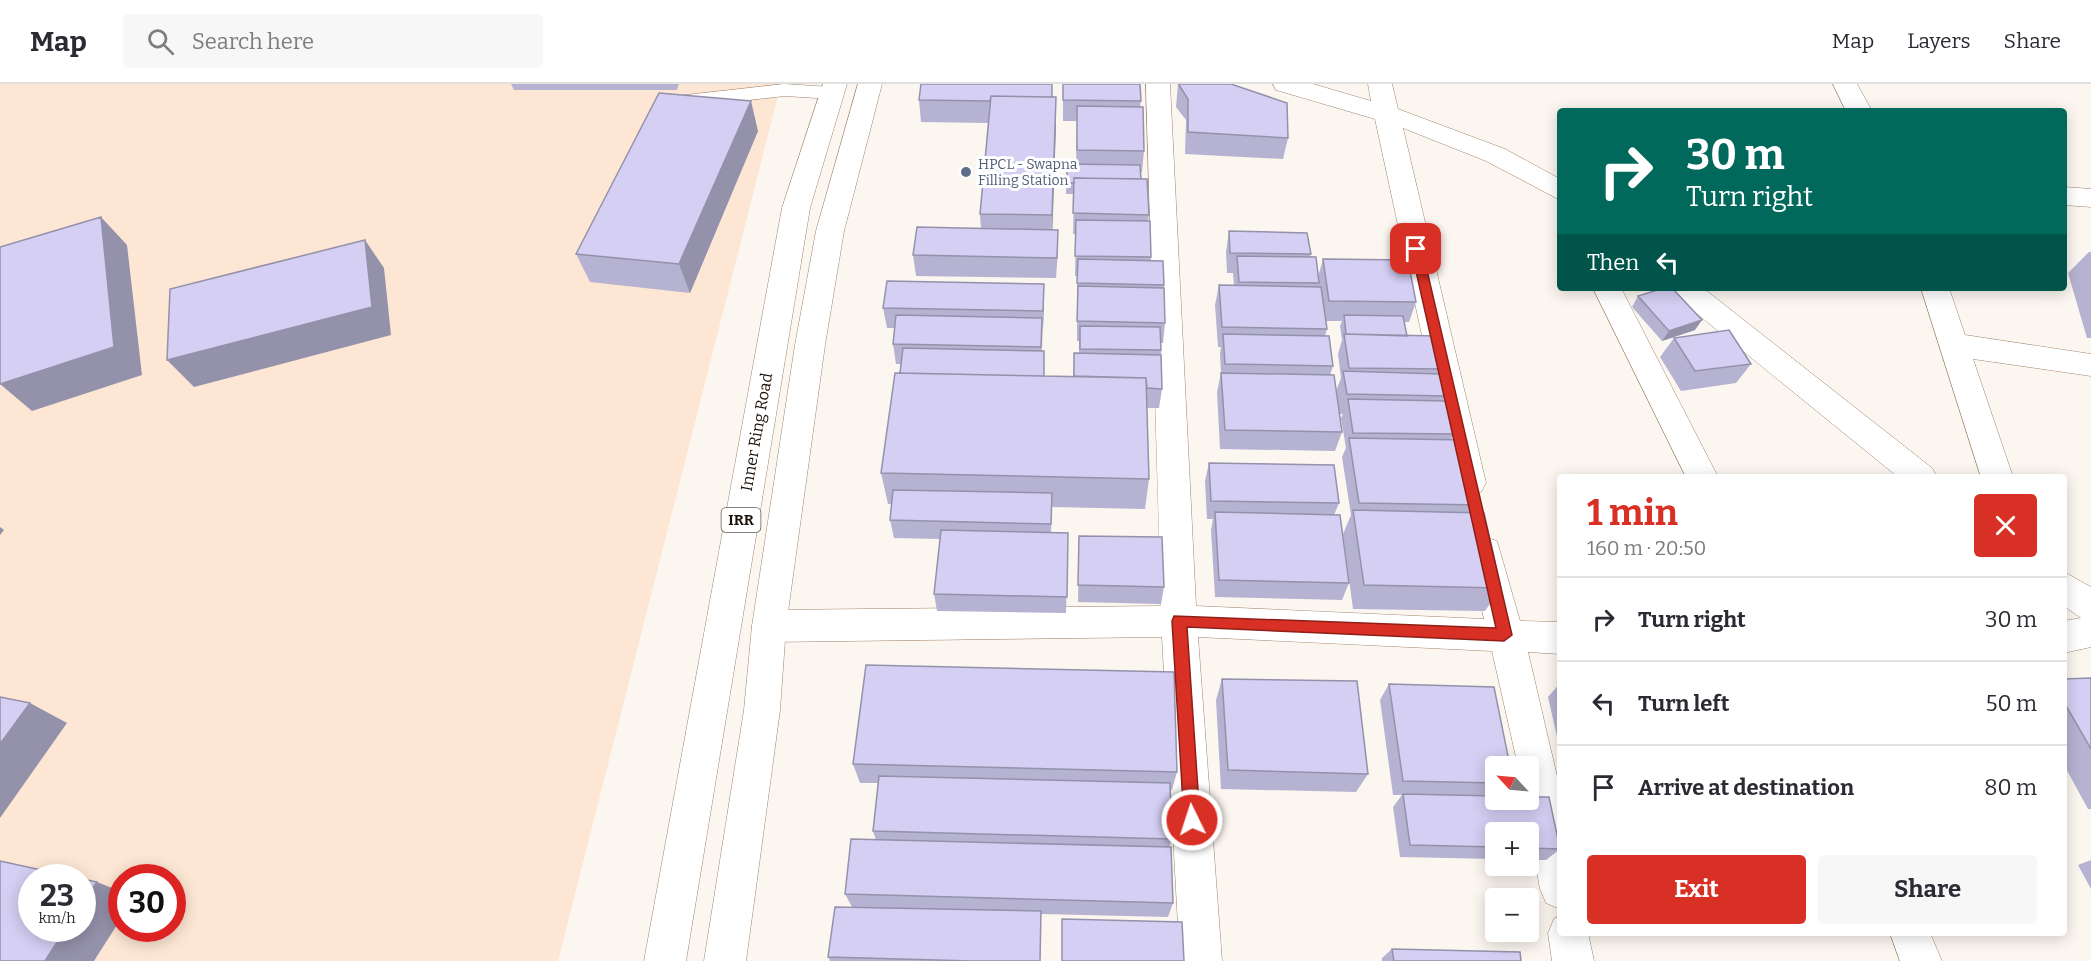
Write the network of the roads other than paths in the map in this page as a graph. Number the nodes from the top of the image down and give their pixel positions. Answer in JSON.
{"nodes":[{"id":1,"x":870,"y":84,"type":"edge"},
{"id":2,"x":1158,"y":84,"type":"edge"},
{"id":3,"x":1285,"y":84,"type":"edge"},
{"id":4,"x":1845,"y":84,"type":"edge"},
{"id":5,"x":833,"y":89,"type":"edge"},
{"id":6,"x":1383,"y":99,"type":"edge"},
{"id":7,"x":675,"y":102,"type":"edge"},
{"id":8,"x":1857,"y":108,"type":"edge"},
{"id":9,"x":1557,"y":190,"type":"edge"},
{"id":10,"x":2067,"y":196,"type":"edge"},
{"id":11,"x":2091,"y":198,"type":"edge"},
{"id":12,"x":1609,"y":291,"type":"edge"},
{"id":13,"x":1688,"y":291,"type":"edge"},
{"id":14,"x":1936,"y":291,"type":"edge"},
{"id":15,"x":1955,"y":345,"type":"junction"},
{"id":16,"x":2091,"y":365,"type":"edge"},
{"id":17,"x":1700,"y":474,"type":"edge"},
{"id":18,"x":1917,"y":474,"type":"edge"},
{"id":19,"x":1996,"y":474,"type":"edge"},
{"id":20,"x":2067,"y":589,"type":"edge"},
{"id":21,"x":2091,"y":606,"type":"edge"},
{"id":22,"x":1179,"y":621,"type":"junction"},
{"id":23,"x":769,"y":626,"type":"junction"},
{"id":24,"x":2091,"y":631,"type":"edge"},
{"id":25,"x":1504,"y":635,"type":"junction"},
{"id":26,"x":2067,"y":636,"type":"edge"},
{"id":27,"x":1557,"y":638,"type":"edge"},
{"id":28,"x":1557,"y":873,"type":"edge"},
{"id":29,"x":1569,"y":936,"type":"edge"},
{"id":30,"x":1911,"y":936,"type":"edge"},
{"id":31,"x":665,"y":961,"type":"edge"},
{"id":32,"x":725,"y":961,"type":"edge"},
{"id":33,"x":1201,"y":961,"type":"edge"},
{"id":34,"x":1573,"y":961,"type":"edge"},
{"id":35,"x":1921,"y":961,"type":"edge"}],
"edges":[{"from":1,"to":23,"type":"street","number":"IRR"},
{"from":2,"to":22,"type":"street"},
{"from":3,"to":6,"type":"street"},
{"from":4,"to":8,"type":"street"},
{"from":5,"to":7,"type":"lane"},
{"from":5,"to":31,"type":"street","name":"Inner Ring Road","number":"IRR"},
{"from":6,"to":9,"type":"street"},
{"from":6,"to":25,"type":"street"},
{"from":10,"to":11,"type":"street"},
{"from":12,"to":17,"type":"street"},
{"from":13,"to":18,"type":"street"},
{"from":14,"to":15,"type":"street"},
{"from":15,"to":16,"type":"street"},
{"from":15,"to":19,"type":"street"},
{"from":20,"to":21,"type":"street"},
{"from":22,"to":23,"type":"street"},
{"from":22,"to":25,"type":"street"},
{"from":22,"to":33,"type":"street"},
{"from":23,"to":32,"type":"street","number":"IRR"},
{"from":24,"to":26,"type":"street"},
{"from":25,"to":27,"type":"street"},
{"from":25,"to":28,"type":"street"},
{"from":29,"to":34,"type":"street"},
{"from":30,"to":35,"type":"street"}]}
